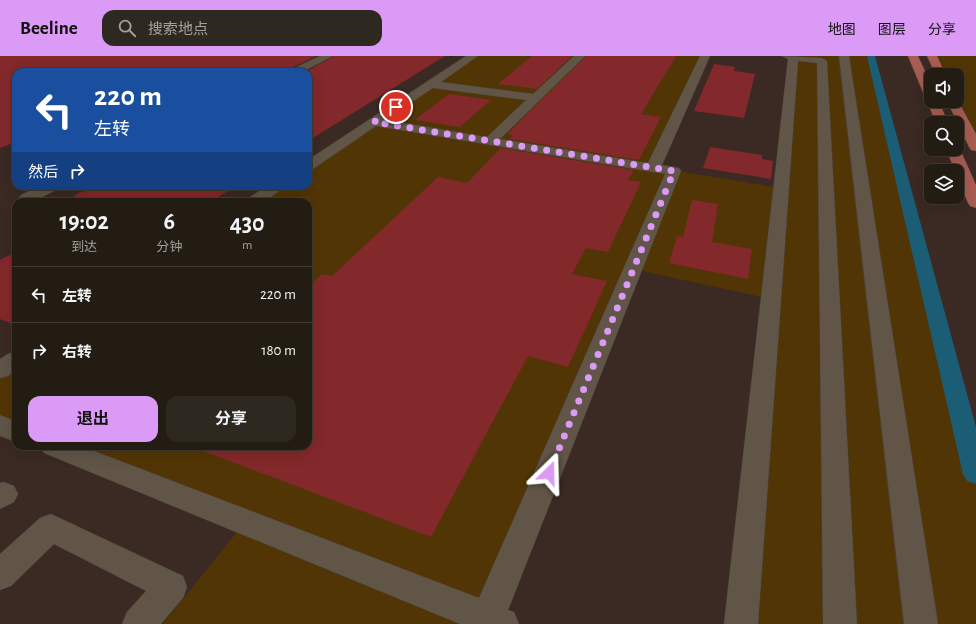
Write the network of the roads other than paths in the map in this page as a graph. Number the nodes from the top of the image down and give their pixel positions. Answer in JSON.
{"nodes":[{"id":1,"x":328,"y":56,"type":"edge"},
{"id":2,"x":473,"y":56,"type":"edge"},
{"id":3,"x":580,"y":56,"type":"edge"},
{"id":4,"x":705,"y":56,"type":"edge"},
{"id":5,"x":844,"y":56,"type":"edge"},
{"id":6,"x":913,"y":56,"type":"edge"},
{"id":7,"x":932,"y":56,"type":"edge"},
{"id":8,"x":790,"y":57,"type":"edge"},
{"id":9,"x":822,"y":58,"type":"edge"},
{"id":10,"x":302,"y":68,"type":"edge"},
{"id":11,"x":938,"y":68,"type":"edge"},
{"id":12,"x":924,"y":81,"type":"edge"},
{"id":13,"x":430,"y":84,"type":"junction"},
{"id":14,"x":536,"y":98,"type":"junction"},
{"id":15,"x":956,"y":108,"type":"edge"},
{"id":16,"x":374,"y":122,"type":"junction"},
{"id":17,"x":490,"y":141,"type":"junction"},
{"id":18,"x":976,"y":147,"type":"edge"},
{"id":19,"x":956,"y":156,"type":"edge"},
{"id":20,"x":312,"y":163,"type":"edge"},
{"id":21,"x":653,"y":168,"type":"junction"},
{"id":22,"x":44,"y":190,"type":"edge"},
{"id":23,"x":271,"y":190,"type":"edge"},
{"id":24,"x":27,"y":198,"type":"edge"},
{"id":25,"x":259,"y":198,"type":"edge"},
{"id":26,"x":976,"y":203,"type":"edge"},
{"id":27,"x":12,"y":362,"type":"edge"},
{"id":28,"x":0,"y":370,"type":"edge"},
{"id":29,"x":0,"y":425,"type":"edge"},
{"id":30,"x":12,"y":430,"type":"edge"},
{"id":31,"x":63,"y":450,"type":"edge"},
{"id":32,"x":0,"y":575,"type":"edge"},
{"id":33,"x":495,"y":621,"type":"edge"},
{"id":34,"x":139,"y":624,"type":"edge"},
{"id":35,"x":741,"y":624,"type":"edge"},
{"id":36,"x":840,"y":624,"type":"edge"},
{"id":37,"x":921,"y":624,"type":"edge"}],
"edges":[{"from":1,"to":10,"type":"lane"},
{"from":2,"to":13,"type":"lane"},
{"from":3,"to":14,"type":"lane"},
{"from":4,"to":21,"type":"lane"},
{"from":5,"to":37,"type":"lane"},
{"from":6,"to":12,"type":"main road"},
{"from":7,"to":11,"type":"main road"},
{"from":8,"to":9,"type":"lane"},
{"from":8,"to":35,"type":"lane"},
{"from":9,"to":36,"type":"lane"},
{"from":13,"to":14,"type":"lane"},
{"from":13,"to":16,"type":"lane"},
{"from":14,"to":17,"type":"lane"},
{"from":15,"to":18,"type":"main road"},
{"from":16,"to":17,"type":"lane"},
{"from":16,"to":20,"type":"lane"},
{"from":17,"to":21,"type":"lane"},
{"from":19,"to":26,"type":"main road"},
{"from":21,"to":33,"type":"lane"},
{"from":22,"to":24,"type":"lane"},
{"from":23,"to":25,"type":"lane"},
{"from":27,"to":28,"type":"lane"},
{"from":29,"to":30,"type":"lane"},
{"from":31,"to":33,"type":"lane"},
{"from":32,"to":34,"type":"lane"}]}
